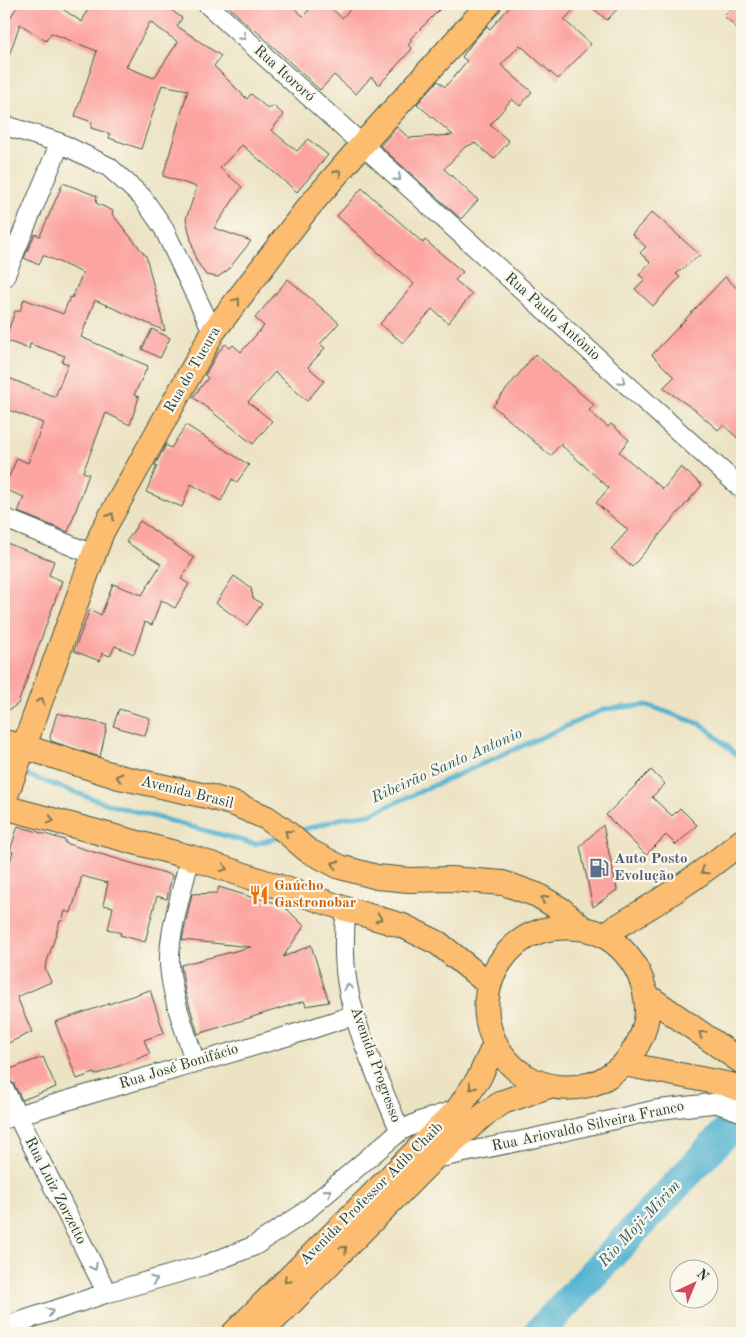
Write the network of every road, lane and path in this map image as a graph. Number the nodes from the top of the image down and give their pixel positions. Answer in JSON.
{"nodes":[{"id":1,"x":207,"y":4,"type":"edge"},
{"id":2,"x":489,"y":4,"type":"edge"},
{"id":3,"x":4,"y":125,"type":"edge"},
{"id":4,"x":60,"y":143,"type":"junction"},
{"id":5,"x":362,"y":145,"type":"junction"},
{"id":6,"x":4,"y":278,"type":"edge"},
{"id":7,"x":213,"y":332,"type":"junction"},
{"id":8,"x":742,"y":489,"type":"edge"},
{"id":9,"x":4,"y":518,"type":"edge"},
{"id":10,"x":94,"y":554,"type":"junction"},
{"id":11,"x":16,"y":749,"type":"edge"},
{"id":12,"x":5,"y":801,"type":"edge"},
{"id":13,"x":742,"y":841,"type":"edge"},
{"id":14,"x":190,"y":857,"type":"junction"},
{"id":15,"x":346,"y":909,"type":"junction"},
{"id":16,"x":593,"y":932,"type":"junction"},
{"id":17,"x":489,"y":984,"type":"junction"},
{"id":18,"x":646,"y":995,"type":"junction"},
{"id":19,"x":354,"y":1015,"type":"junction"},
{"id":20,"x":495,"y":1044,"type":"junction"},
{"id":21,"x":195,"y":1062,"type":"junction"},
{"id":22,"x":742,"y":1062,"type":"edge"},
{"id":23,"x":624,"y":1064,"type":"junction"},
{"id":24,"x":549,"y":1086,"type":"junction"},
{"id":25,"x":737,"y":1088,"type":"edge"},
{"id":26,"x":4,"y":1089,"type":"edge"},
{"id":27,"x":458,"y":1109,"type":"junction"},
{"id":28,"x":742,"y":1112,"type":"edge"},
{"id":29,"x":10,"y":1117,"type":"edge"},
{"id":30,"x":400,"y":1131,"type":"junction"},
{"id":31,"x":433,"y":1159,"type":"junction"},
{"id":32,"x":107,"y":1293,"type":"junction"},
{"id":33,"x":4,"y":1327,"type":"edge"},
{"id":34,"x":234,"y":1333,"type":"edge"},
{"id":35,"x":261,"y":1333,"type":"edge"}],
"edges":[{"from":1,"to":5,"type":"street","name":"Rua Itororó","one_way":true},
{"from":2,"to":5,"type":"main road","name":"Rua do Tucura"},
{"from":3,"to":4,"type":"street"},
{"from":4,"to":6,"type":"street"},
{"from":4,"to":7,"type":"street"},
{"from":7,"to":5,"type":"main road","name":"Rua do Tucura","one_way":true},
{"from":5,"to":8,"type":"street","name":"Rua Paulo Antônio","one_way":true},
{"from":10,"to":7,"type":"main road","name":"Rua do Tucura","one_way":true},
{"from":9,"to":10,"type":"street"},
{"from":11,"to":10,"type":"main road","name":"Rua do Tucura","one_way":true},
{"from":11,"to":12,"type":"main road","name":"Rua do Tucura"},
{"from":16,"to":11,"type":"main road","name":"Avenida Brasil","one_way":true},
{"from":12,"to":14,"type":"main road","one_way":true},
{"from":13,"to":16,"type":"main road","one_way":true},
{"from":14,"to":15,"type":"main road","one_way":true},
{"from":14,"to":21,"type":"street"},
{"from":15,"to":17,"type":"main road","one_way":true},
{"from":19,"to":15,"type":"street","name":"Avenida Progresso","one_way":true},
{"from":16,"to":17,"type":"main road"},
{"from":16,"to":18,"type":"main road"},
{"from":17,"to":20,"type":"main road"},
{"from":22,"to":18,"type":"main road","one_way":true},
{"from":18,"to":23,"type":"main road"},
{"from":19,"to":21,"type":"street","name":"Rua José Bonifácio"},
{"from":19,"to":30,"type":"street","name":"Avenida Progresso"},
{"from":20,"to":24,"type":"main road"},
{"from":20,"to":27,"type":"main road","name":"Avenida Professor Adib Chaib","one_way":true},
{"from":21,"to":29,"type":"street","name":"Rua José Bonifácio"},
{"from":23,"to":24,"type":"main road"},
{"from":23,"to":25,"type":"main road"},
{"from":24,"to":31,"type":"main road","name":"Avenida Professor Adib Chaib"},
{"from":26,"to":29,"type":"street","name":"Rua Luiz Zorzetto"},
{"from":27,"to":30,"type":"street"},
{"from":27,"to":34,"type":"main road","name":"Avenida Professor Adib Chaib","one_way":true},
{"from":28,"to":31,"type":"street","name":"Rua Ariovaldo Silveira Franco"},
{"from":29,"to":32,"type":"street","name":"Rua Luiz Zorzetto","one_way":true},
{"from":32,"to":30,"type":"street","one_way":true},
{"from":35,"to":31,"type":"main road","name":"Avenida Professor Adib Chaib","one_way":true},
{"from":33,"to":32,"type":"street","one_way":true}]}
